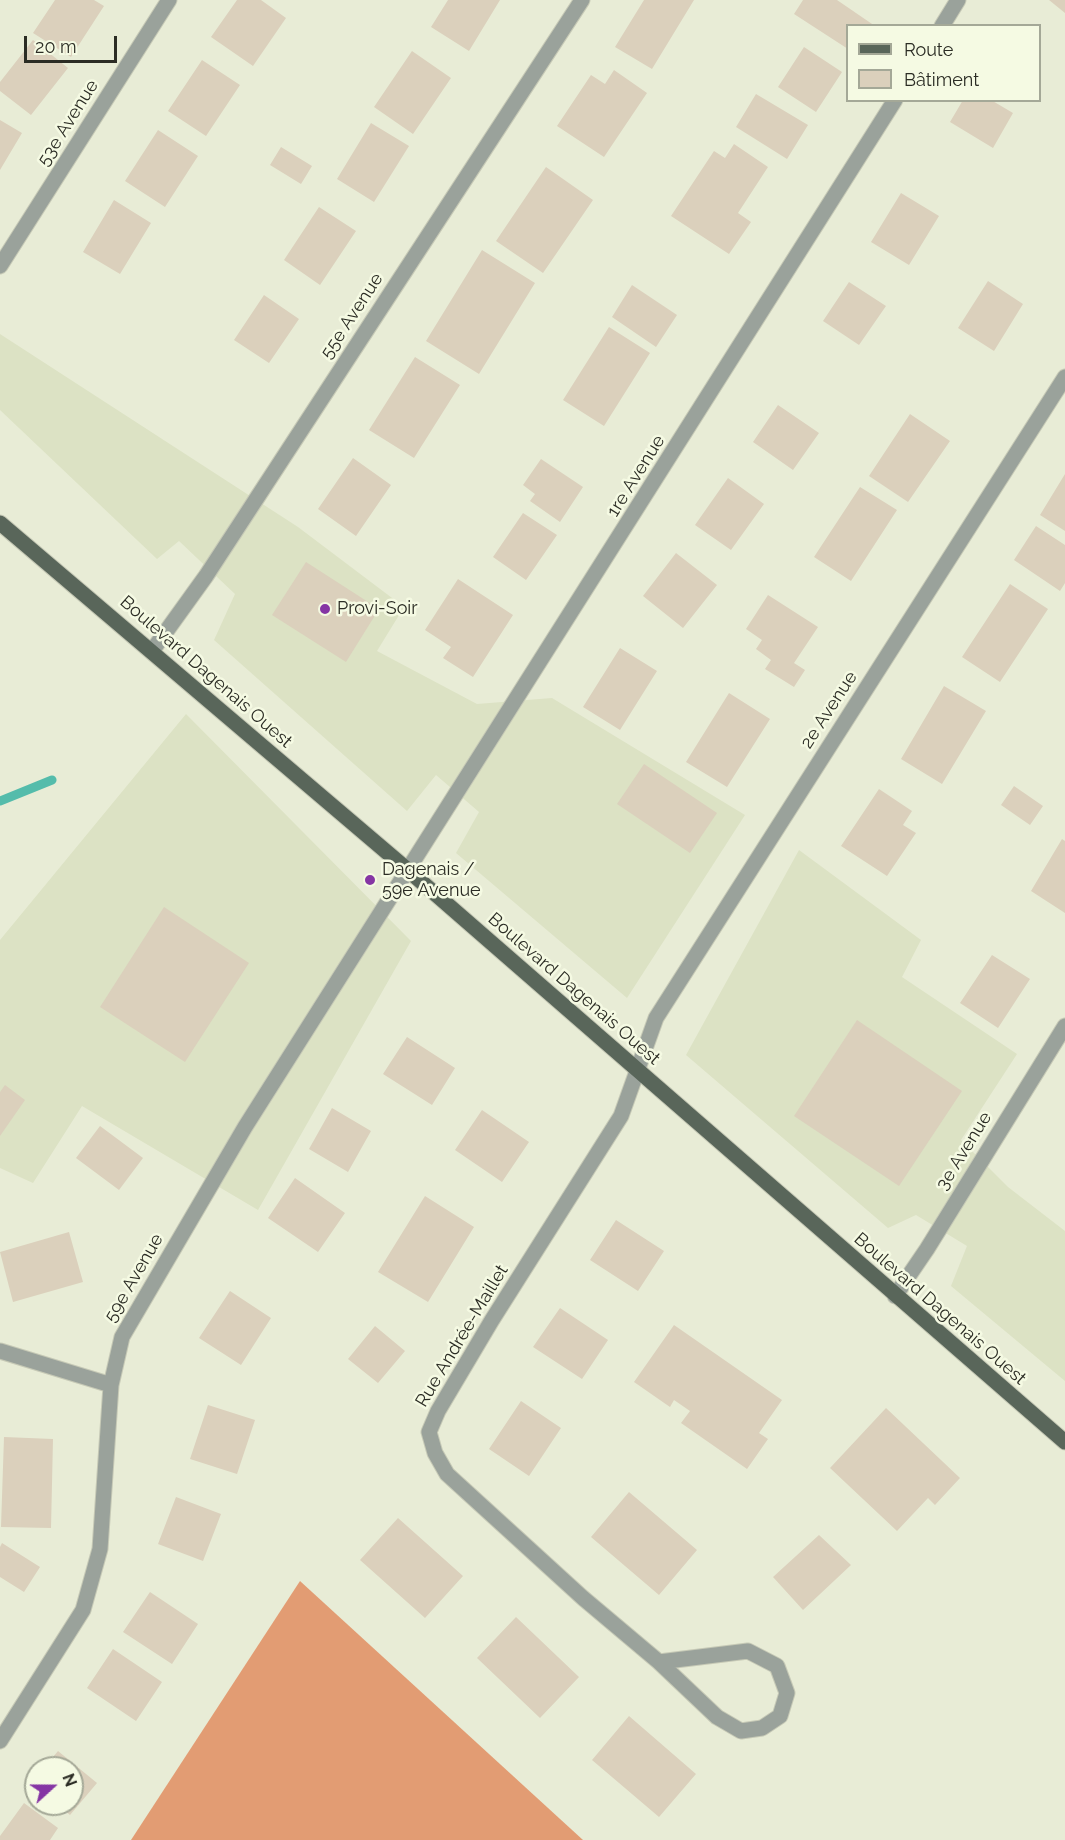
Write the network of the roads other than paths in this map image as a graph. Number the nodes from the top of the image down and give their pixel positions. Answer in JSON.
{"nodes":[{"id":1,"x":169,"y":0,"type":"edge"},
{"id":2,"x":582,"y":0,"type":"edge"},
{"id":3,"x":958,"y":0,"type":"edge"},
{"id":4,"x":943,"y":24,"type":"edge"},
{"id":5,"x":894,"y":102,"type":"edge"},
{"id":6,"x":0,"y":266,"type":"edge"},
{"id":7,"x":1065,"y":377,"type":"edge"},
{"id":8,"x":0,"y":523,"type":"edge"},
{"id":9,"x":152,"y":651,"type":"junction"},
{"id":10,"x":409,"y":871,"type":"junction"},
{"id":11,"x":1065,"y":1026,"type":"edge"},
{"id":12,"x":636,"y":1069,"type":"junction"},
{"id":13,"x":895,"y":1296,"type":"junction"},
{"id":14,"x":0,"y":1351,"type":"edge"},
{"id":15,"x":111,"y":1384,"type":"junction"},
{"id":16,"x":1065,"y":1442,"type":"edge"},
{"id":17,"x":659,"y":1662,"type":"junction"},
{"id":18,"x":0,"y":1741,"type":"edge"}],
"edges":[{"from":1,"to":6,"type":"street","name":"53e Avenue"},
{"from":2,"to":9,"type":"street","name":"55e Avenue"},
{"from":3,"to":4,"type":"street"},
{"from":5,"to":10,"type":"street","name":"1re Avenue"},
{"from":7,"to":12,"type":"street","name":"2e Avenue"},
{"from":8,"to":9,"type":"main road","name":"Boulevard Dagenais Ouest"},
{"from":9,"to":10,"type":"main road","name":"Boulevard Dagenais Ouest"},
{"from":10,"to":12,"type":"main road","name":"Boulevard Dagenais Ouest"},
{"from":10,"to":15,"type":"street","name":"59e Avenue"},
{"from":11,"to":13,"type":"street","name":"3e Avenue"},
{"from":12,"to":13,"type":"main road","name":"Boulevard Dagenais Ouest"},
{"from":12,"to":17,"type":"street","name":"Rue Andrée-Maillet"},
{"from":13,"to":16,"type":"main road","name":"Boulevard Dagenais Ouest"},
{"from":14,"to":15,"type":"street"},
{"from":15,"to":18,"type":"street","name":"59e Avenue"},
{"from":17,"to":17,"type":"street","name":"Rue Andrée-Maillet"}]}
